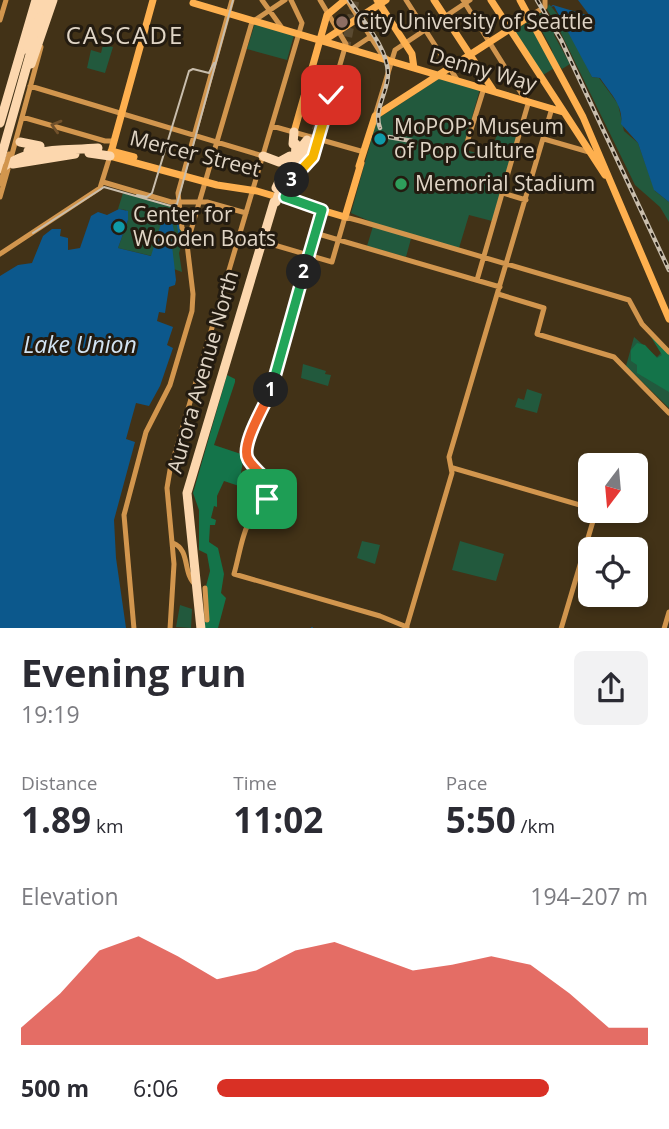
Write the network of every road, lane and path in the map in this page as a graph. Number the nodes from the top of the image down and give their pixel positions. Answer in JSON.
{"nodes":[{"id":1,"x":6,"y":0,"type":"edge"},
{"id":2,"x":153,"y":0,"type":"edge"},
{"id":3,"x":184,"y":0,"type":"edge"},
{"id":4,"x":232,"y":0,"type":"edge"},
{"id":5,"x":262,"y":0,"type":"edge"},
{"id":6,"x":285,"y":0,"type":"edge"},
{"id":7,"x":290,"y":0,"type":"edge"},
{"id":8,"x":320,"y":0,"type":"edge"},
{"id":9,"x":347,"y":0,"type":"edge"},
{"id":10,"x":406,"y":0,"type":"edge"},
{"id":11,"x":434,"y":0,"type":"edge"},
{"id":12,"x":491,"y":0,"type":"edge"},
{"id":13,"x":520,"y":0,"type":"edge"},
{"id":14,"x":46,"y":1,"type":"edge"},
{"id":15,"x":381,"y":1,"type":"edge"},
{"id":16,"x":466,"y":1,"type":"edge"},
{"id":17,"x":545,"y":3,"type":"edge"},
{"id":18,"x":269,"y":10,"type":"junction"},
{"id":19,"x":328,"y":13,"type":"junction"},
{"id":20,"x":230,"y":14,"type":"junction"},
{"id":21,"x":445,"y":16,"type":"junction"},
{"id":22,"x":530,"y":16,"type":"junction"},
{"id":23,"x":359,"y":17,"type":"junction"},
{"id":24,"x":0,"y":20,"type":"edge"},
{"id":25,"x":258,"y":22,"type":"junction"},
{"id":26,"x":279,"y":26,"type":"junction"},
{"id":27,"x":339,"y":30,"type":"junction"},
{"id":28,"x":425,"y":30,"type":"junction"},
{"id":29,"x":510,"y":30,"type":"junction"},
{"id":30,"x":299,"y":34,"type":"junction"},
{"id":31,"x":372,"y":36,"type":"junction"},
{"id":32,"x":321,"y":41,"type":"junction"},
{"id":33,"x":490,"y":42,"type":"junction"},
{"id":34,"x":405,"y":43,"type":"junction"},
{"id":35,"x":348,"y":48,"type":"junction"},
{"id":36,"x":470,"y":55,"type":"junction"},
{"id":37,"x":388,"y":59,"type":"junction"},
{"id":38,"x":416,"y":65,"type":"junction"},
{"id":39,"x":450,"y":68,"type":"junction"},
{"id":40,"x":482,"y":74,"type":"junction"},
{"id":41,"x":439,"y":75,"type":"junction"},
{"id":42,"x":458,"y":80,"type":"junction"},
{"id":43,"x":18,"y":85,"type":"junction"},
{"id":44,"x":30,"y":86,"type":"junction"},
{"id":45,"x":484,"y":88,"type":"junction"},
{"id":46,"x":494,"y":91,"type":"junction"},
{"id":47,"x":528,"y":100,"type":"junction"},
{"id":48,"x":12,"y":103,"type":"dead end"},
{"id":49,"x":554,"y":103,"type":"junction"},
{"id":50,"x":121,"y":114,"type":"junction"},
{"id":51,"x":374,"y":116,"type":"junction"},
{"id":52,"x":22,"y":117,"type":"junction"},
{"id":53,"x":0,"y":123,"type":"edge"},
{"id":54,"x":272,"y":126,"type":"junction"},
{"id":55,"x":194,"y":136,"type":"junction"},
{"id":56,"x":544,"y":139,"type":"junction"},
{"id":57,"x":303,"y":141,"type":"junction"},
{"id":58,"x":18,"y":142,"type":"junction"},
{"id":59,"x":217,"y":142,"type":"junction"},
{"id":60,"x":108,"y":147,"type":"junction"},
{"id":61,"x":466,"y":149,"type":"dead end"},
{"id":62,"x":364,"y":152,"type":"junction"},
{"id":63,"x":589,"y":152,"type":"junction"},
{"id":64,"x":34,"y":154,"type":"junction"},
{"id":65,"x":263,"y":156,"type":"junction"},
{"id":66,"x":600,"y":162,"type":"junction"},
{"id":67,"x":4,"y":165,"type":"edge"},
{"id":68,"x":306,"y":168,"type":"junction"},
{"id":69,"x":183,"y":173,"type":"junction"},
{"id":70,"x":206,"y":180,"type":"junction"},
{"id":71,"x":103,"y":182,"type":"junction"},
{"id":72,"x":0,"y":184,"type":"edge"},
{"id":73,"x":254,"y":189,"type":"junction"},
{"id":74,"x":503,"y":193,"type":"junction"},
{"id":75,"x":278,"y":196,"type":"junction"},
{"id":76,"x":0,"y":197,"type":"edge"},
{"id":77,"x":526,"y":200,"type":"junction"},
{"id":78,"x":200,"y":201,"type":"junction"},
{"id":79,"x":177,"y":203,"type":"junction"},
{"id":80,"x":311,"y":207,"type":"junction"},
{"id":81,"x":322,"y":208,"type":"junction"},
{"id":82,"x":246,"y":213,"type":"junction"},
{"id":83,"x":345,"y":216,"type":"junction"},
{"id":84,"x":270,"y":220,"type":"junction"},
{"id":85,"x":315,"y":233,"type":"junction"},
{"id":86,"x":187,"y":234,"type":"junction"},
{"id":87,"x":338,"y":239,"type":"junction"},
{"id":88,"x":264,"y":242,"type":"junction"},
{"id":89,"x":0,"y":254,"type":"edge"},
{"id":90,"x":309,"y":256,"type":"junction"},
{"id":91,"x":484,"y":258,"type":"junction"},
{"id":92,"x":507,"y":264,"type":"junction"},
{"id":93,"x":477,"y":280,"type":"junction"},
{"id":94,"x":499,"y":290,"type":"junction"},
{"id":95,"x":669,"y":319,"type":"edge"},
{"id":96,"x":669,"y":352,"type":"edge"},
{"id":97,"x":669,"y":413,"type":"edge"},
{"id":98,"x":453,"y":468,"type":"junction"},
{"id":99,"x":578,"y":504,"type":"edge"},
{"id":100,"x":592,"y":523,"type":"edge"},
{"id":101,"x":173,"y":543,"type":"junction"},
{"id":102,"x":196,"y":585,"type":"dead end"},
{"id":103,"x":205,"y":588,"type":"dead end"},
{"id":104,"x":669,"y":612,"type":"edge"},
{"id":105,"x":205,"y":626,"type":"edge"},
{"id":106,"x":134,"y":628,"type":"edge"},
{"id":107,"x":172,"y":628,"type":"edge"},
{"id":108,"x":407,"y":628,"type":"edge"},
{"id":109,"x":561,"y":628,"type":"edge"},
{"id":110,"x":664,"y":628,"type":"edge"}],
"edges":[{"from":1,"to":24,"type":"main road"},
{"from":2,"to":50,"type":"main road"},
{"from":3,"to":20,"type":"main road","name":"Denny Way"},
{"from":4,"to":20,"type":"main road"},
{"from":5,"to":18,"type":"main road"},
{"from":6,"to":18,"type":"main road"},
{"from":7,"to":30,"type":"main road"},
{"from":8,"to":19,"type":"main road"},
{"from":9,"to":19,"type":"main road"},
{"from":9,"to":23,"type":"main road"},
{"from":10,"to":28,"type":"main road"},
{"from":11,"to":21,"type":"main road"},
{"from":12,"to":29,"type":"main road"},
{"from":13,"to":22,"type":"main road"},
{"from":14,"to":43,"type":"highway"},
{"from":14,"to":43,"type":"highway","bridge":true},
{"from":14,"to":43,"type":"highway","bridge":true},
{"from":14,"to":44,"type":"main road"},
{"from":14,"to":53,"type":"highway"},
{"from":14,"to":67,"type":"highway"},
{"from":15,"to":23,"type":"main road"},
{"from":15,"to":34,"type":"main road"},
{"from":16,"to":21,"type":"main road"},
{"from":16,"to":33,"type":"main road"},
{"from":17,"to":22,"type":"main road"},
{"from":18,"to":25,"type":"main road"},
{"from":18,"to":26,"type":"main road"},
{"from":19,"to":27,"type":"main road"},
{"from":19,"to":32,"type":"main road"},
{"from":20,"to":25,"type":"main road","name":"Denny Way"},
{"from":20,"to":55,"type":"main road"},
{"from":21,"to":28,"type":"main road"},
{"from":21,"to":36,"type":"main road"},
{"from":22,"to":29,"type":"main road"},
{"from":22,"to":66,"type":"main road"},
{"from":23,"to":27,"type":"main road"},
{"from":23,"to":31,"type":"main road"},
{"from":25,"to":26,"type":"main road","name":"Denny Way"},
{"from":25,"to":59,"type":"main road"},
{"from":26,"to":30,"type":"main road","name":"Denny Way"},
{"from":27,"to":32,"type":"main road"},
{"from":27,"to":35,"type":"main road"},
{"from":28,"to":34,"type":"main road"},
{"from":28,"to":39,"type":"main road"},
{"from":29,"to":33,"type":"main road"},
{"from":29,"to":49,"type":"main road"},
{"from":30,"to":32,"type":"main road","name":"Denny Way"},
{"from":30,"to":54,"type":"main road"},
{"from":31,"to":35,"type":"main road"},
{"from":31,"to":37,"type":"main road"},
{"from":32,"to":35,"type":"main road","name":"Denny Way"},
{"from":32,"to":57,"type":"main road"},
{"from":33,"to":36,"type":"main road"},
{"from":33,"to":47,"type":"main road"},
{"from":34,"to":37,"type":"main road"},
{"from":34,"to":38,"type":"main road"},
{"from":35,"to":37,"type":"main road","name":"Denny Way"},
{"from":35,"to":57,"type":"main road"},
{"from":36,"to":39,"type":"main road"},
{"from":36,"to":40,"type":"main road"},
{"from":37,"to":38,"type":"main road","name":"Denny Way"},
{"from":37,"to":51,"type":"main road"},
{"from":38,"to":41,"type":"main road","name":"Denny Way"},
{"from":39,"to":41,"type":"main road"},
{"from":39,"to":42,"type":"main road"},
{"from":40,"to":45,"type":"main road"},
{"from":40,"to":46,"type":"main road"},
{"from":41,"to":42,"type":"main road","name":"Denny Way"},
{"from":41,"to":51,"type":"main road"},
{"from":42,"to":45,"type":"main road","name":"Denny Way"},
{"from":43,"to":48,"type":"highway"},
{"from":43,"to":67,"type":"highway","bridge":true},
{"from":44,"to":50,"type":"main road"},
{"from":44,"to":52,"type":"main road"},
{"from":45,"to":46,"type":"main road","name":"Denny Way"},
{"from":45,"to":61,"type":"main road"},
{"from":46,"to":47,"type":"main road","name":"Denny Way"},
{"from":47,"to":49,"type":"main road","name":"Denny Way"},
{"from":47,"to":74,"type":"main road"},
{"from":49,"to":56,"type":"main road"},
{"from":49,"to":63,"type":"main road","name":"Denny Way"},
{"from":50,"to":55,"type":"main road"},
{"from":50,"to":60,"type":"main road"},
{"from":51,"to":62,"type":"main road"},
{"from":52,"to":58,"type":"main road"},
{"from":60,"to":52,"type":"main road","name":"Mercer Street","one_way":true},
{"from":54,"to":57,"type":"main road"},
{"from":54,"to":65,"type":"main road"},
{"from":55,"to":59,"type":"main road"},
{"from":55,"to":69,"type":"main road"},
{"from":56,"to":63,"type":"main road"},
{"from":56,"to":77,"type":"main road"},
{"from":57,"to":62,"type":"main road"},
{"from":57,"to":65,"type":"highway"},
{"from":57,"to":68,"type":"main road"},
{"from":57,"to":68,"type":"highway"},
{"from":57,"to":75,"type":"highway"},
{"from":57,"to":75,"type":"highway","name":"Aurora Avenue North","bridge":true},
{"from":58,"to":60,"type":"highway"},
{"from":58,"to":64,"type":"highway"},
{"from":58,"to":67,"type":"main road"},
{"from":59,"to":65,"type":"main road"},
{"from":59,"to":70,"type":"main road"},
{"from":60,"to":64,"type":"highway"},
{"from":60,"to":64,"type":"highway"},
{"from":60,"to":69,"type":"main road","name":"Mercer Street"},
{"from":60,"to":71,"type":"main road"},
{"from":62,"to":83,"type":"main road"},
{"from":63,"to":66,"type":"main road"},
{"from":64,"to":67,"type":"highway"},
{"from":64,"to":67,"type":"highway"},
{"from":65,"to":73,"type":"main road"},
{"from":66,"to":95,"type":"main road"},
{"from":67,"to":72,"type":"main road","bridge":true},
{"from":67,"to":76,"type":"main road"},
{"from":68,"to":75,"type":"main road"},
{"from":69,"to":70,"type":"main road","name":"Mercer Street"},
{"from":69,"to":79,"type":"main road"},
{"from":70,"to":73,"type":"main road","name":"Mercer Street"},
{"from":70,"to":78,"type":"main road"},
{"from":71,"to":79,"type":"main road"},
{"from":71,"to":89,"type":"main road"},
{"from":73,"to":75,"type":"main road","name":"Mercer Street"},
{"from":73,"to":80,"type":"main road","name":"Mercer Street"},
{"from":73,"to":82,"type":"main road"},
{"from":74,"to":77,"type":"main road"},
{"from":74,"to":91,"type":"main road"},
{"from":75,"to":80,"type":"main road"},
{"from":75,"to":81,"type":"main road","name":"Mercer Street"},
{"from":75,"to":84,"type":"highway","name":"Aurora Avenue North"},
{"from":77,"to":92,"type":"main road"},
{"from":78,"to":79,"type":"main road"},
{"from":78,"to":82,"type":"main road"},
{"from":78,"to":86,"type":"main road"},
{"from":79,"to":86,"type":"main road"},
{"from":80,"to":81,"type":"main road","name":"Mercer Street"},
{"from":81,"to":83,"type":"main road","name":"Mercer Street"},
{"from":81,"to":85,"type":"main road"},
{"from":82,"to":101,"type":"main road"},
{"from":83,"to":87,"type":"main road"},
{"from":83,"to":91,"type":"main road","name":"Mercer Street"},
{"from":84,"to":88,"type":"highway","name":"Aurora Avenue North"},
{"from":84,"to":105,"type":"highway","name":"Aurora Avenue North"},
{"from":85,"to":87,"type":"main road"},
{"from":85,"to":90,"type":"main road"},
{"from":86,"to":106,"type":"main road"},
{"from":87,"to":90,"type":"main road"},
{"from":87,"to":93,"type":"main road"},
{"from":88,"to":90,"type":"main road"},
{"from":88,"to":105,"type":"highway","name":"Aurora Avenue North"},
{"from":90,"to":108,"type":"main road"},
{"from":91,"to":92,"type":"main road","name":"Mercer Street"},
{"from":91,"to":93,"type":"main road"},
{"from":92,"to":94,"type":"main road"},
{"from":92,"to":96,"type":"main road","name":"Mercer Street"},
{"from":93,"to":94,"type":"main road"},
{"from":94,"to":97,"type":"main road"},
{"from":94,"to":98,"type":"main road"},
{"from":98,"to":99,"type":"main road"},
{"from":98,"to":108,"type":"main road"},
{"from":100,"to":109,"type":"main road"},
{"from":101,"to":102,"type":"main road"},
{"from":101,"to":107,"type":"main road"},
{"from":103,"to":105,"type":"main road"},
{"from":104,"to":110,"type":"main road"}]}
